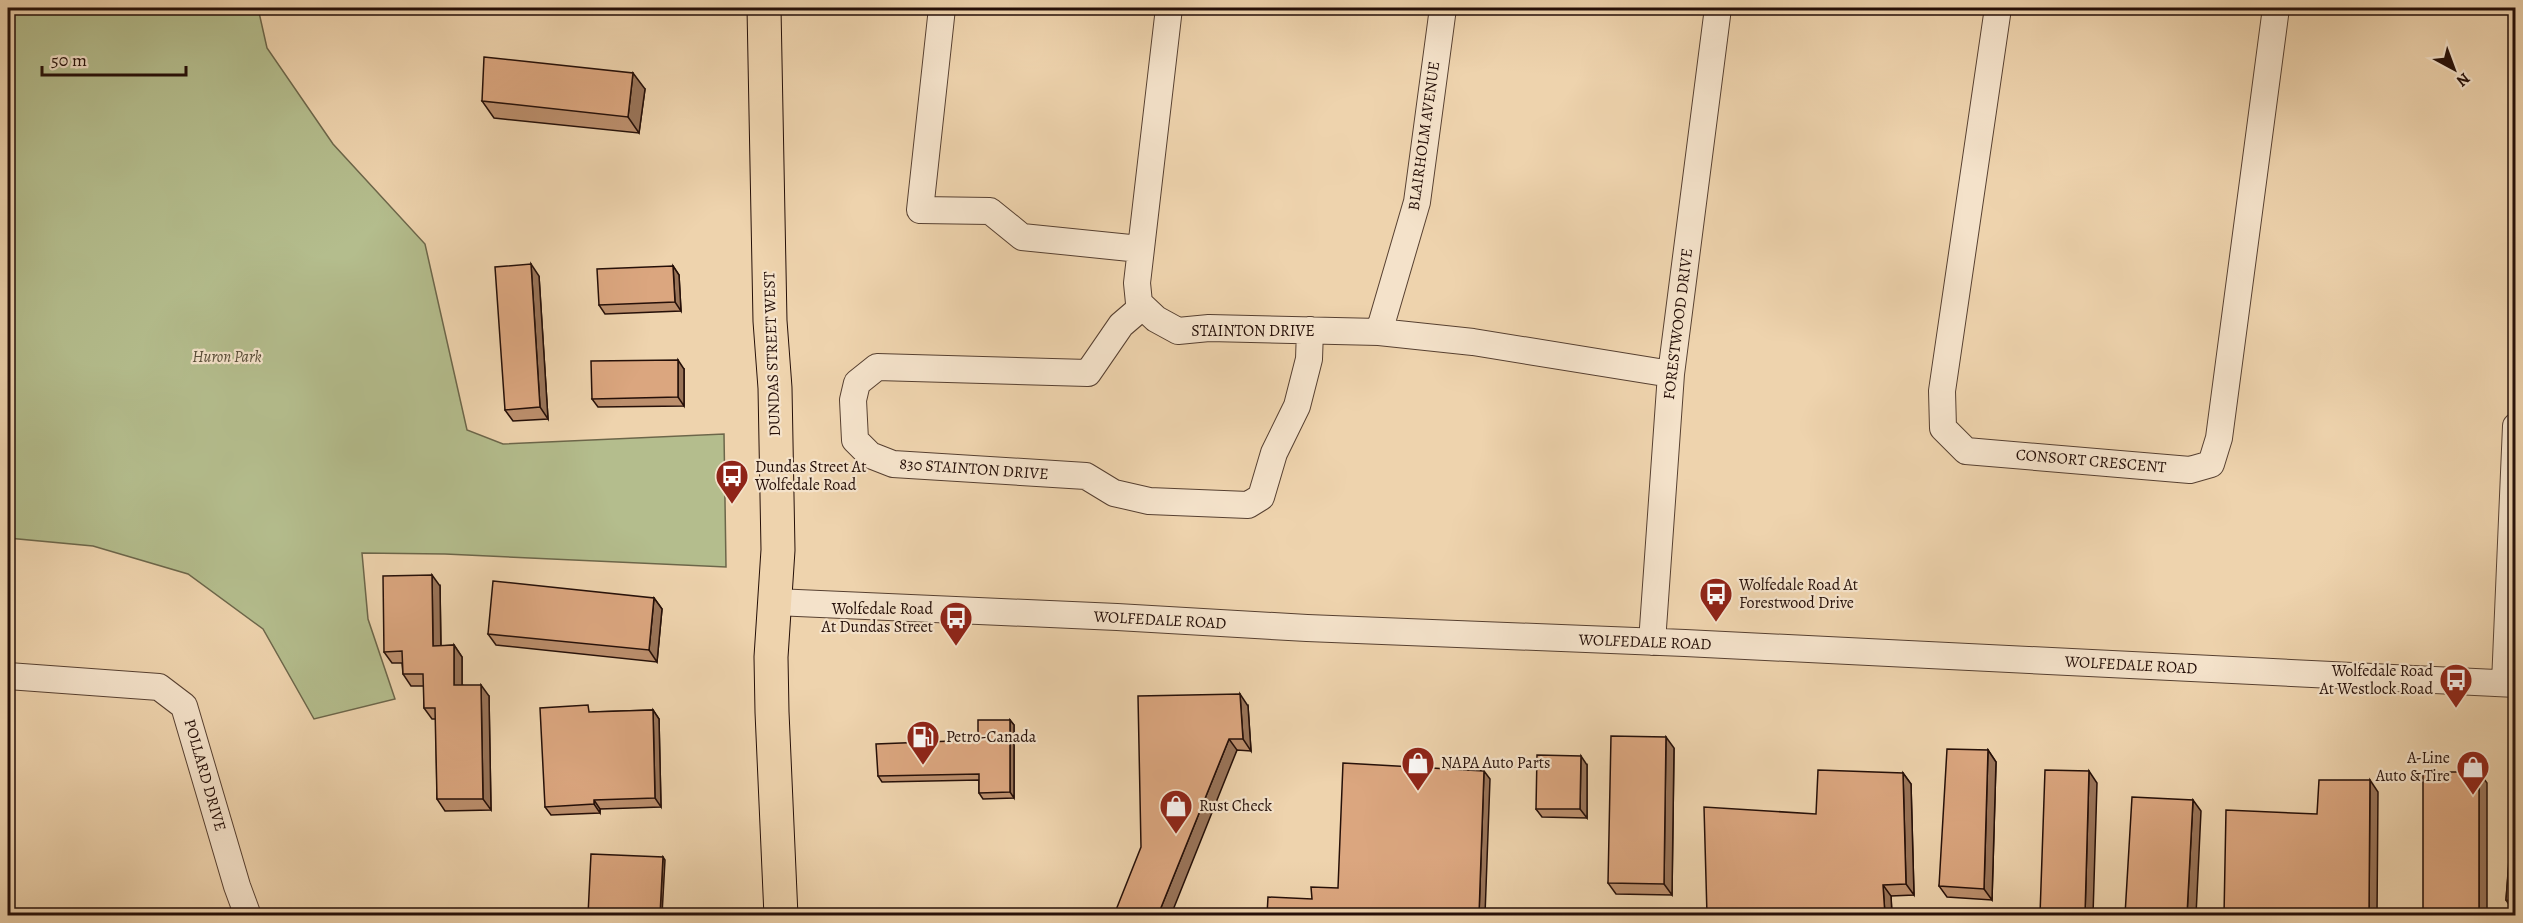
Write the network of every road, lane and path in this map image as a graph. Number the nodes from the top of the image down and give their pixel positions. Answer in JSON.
{"nodes":[{"id":1,"x":764,"y":8,"type":"edge"},
{"id":2,"x":942,"y":8,"type":"edge"},
{"id":3,"x":1169,"y":8,"type":"edge"},
{"id":4,"x":1443,"y":8,"type":"edge"},
{"id":5,"x":1718,"y":8,"type":"edge"},
{"id":6,"x":1998,"y":8,"type":"edge"},
{"id":7,"x":2276,"y":8,"type":"edge"},
{"id":8,"x":1140,"y":249,"type":"junction"},
{"id":9,"x":1142,"y":307,"type":"junction"},
{"id":10,"x":1310,"y":330,"type":"junction"},
{"id":11,"x":1379,"y":332,"type":"junction"},
{"id":12,"x":1671,"y":374,"type":"junction"},
{"id":13,"x":2516,"y":426,"type":"edge"},
{"id":14,"x":775,"y":602,"type":"junction"},
{"id":15,"x":1652,"y":642,"type":"junction"},
{"id":16,"x":8,"y":676,"type":"edge"},
{"id":17,"x":2510,"y":683,"type":"edge"},
{"id":18,"x":248,"y":915,"type":"edge"},
{"id":19,"x":781,"y":915,"type":"edge"}],
"edges":[{"from":1,"to":14,"type":"main road","name":"DUNDAS STREET WEST"},
{"from":2,"to":8,"type":"street"},
{"from":3,"to":8,"type":"street"},
{"from":4,"to":11,"type":"street","name":"BLAIRHOLM AVENUE"},
{"from":5,"to":12,"type":"street","name":"FORESTWOOD DRIVE"},
{"from":6,"to":7,"type":"street","name":"CONSORT CRESCENT"},
{"from":8,"to":9,"type":"street"},
{"from":9,"to":10,"type":"street","name":"STAINTON DRIVE"},
{"from":9,"to":10,"type":"street","name":"830 STAINTON DRIVE"},
{"from":10,"to":11,"type":"street","name":"STAINTON DRIVE"},
{"from":11,"to":12,"type":"street","name":"STAINTON DRIVE"},
{"from":12,"to":15,"type":"street","name":"FORESTWOOD DRIVE"},
{"from":13,"to":17,"type":"street"},
{"from":14,"to":15,"type":"street","name":"WOLFEDALE ROAD"},
{"from":14,"to":19,"type":"main road","name":"DUNDAS STREET WEST"},
{"from":15,"to":17,"type":"street","name":"WOLFEDALE ROAD"},
{"from":16,"to":18,"type":"street","name":"POLLARD DRIVE"}]}
